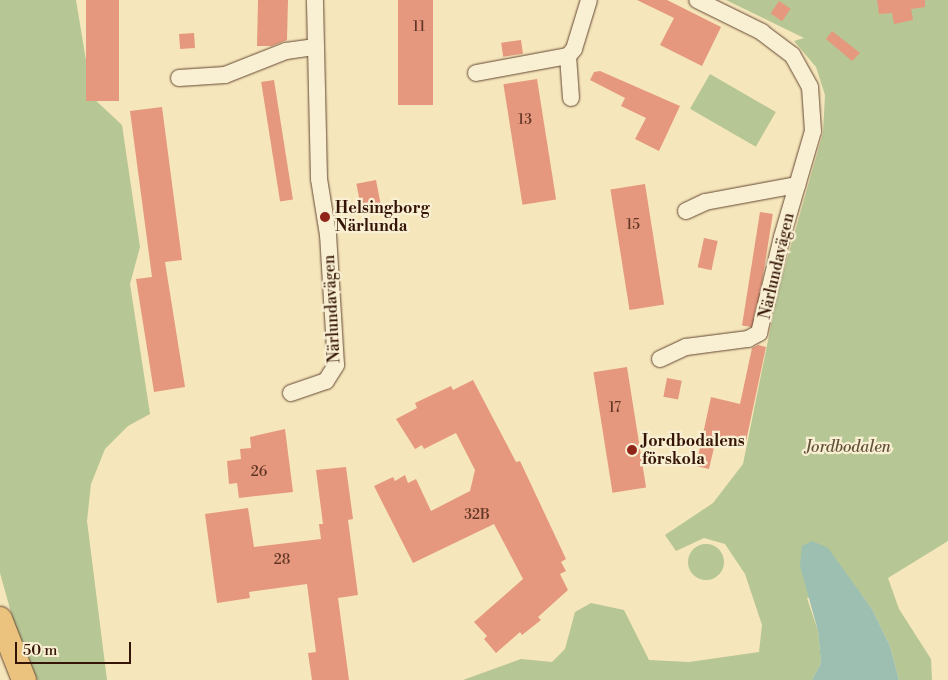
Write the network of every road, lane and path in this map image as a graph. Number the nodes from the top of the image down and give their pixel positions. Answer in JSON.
{"nodes":[{"id":1,"x":315,"y":0,"type":"edge"},
{"id":2,"x":589,"y":0,"type":"edge"},
{"id":3,"x":697,"y":0,"type":"edge"},
{"id":4,"x":314,"y":47,"type":"junction"},
{"id":5,"x":568,"y":56,"type":"junction"},
{"id":6,"x":476,"y":73,"type":"dead end"},
{"id":7,"x":180,"y":78,"type":"dead end"},
{"id":8,"x":571,"y":98,"type":"dead end"},
{"id":9,"x":797,"y":185,"type":"junction"},
{"id":10,"x":686,"y":211,"type":"dead end"},
{"id":11,"x":660,"y":358,"type":"dead end"},
{"id":12,"x":291,"y":393,"type":"dead end"},
{"id":13,"x":0,"y":619,"type":"edge"},
{"id":14,"x":24,"y":680,"type":"edge"}],
"edges":[{"from":1,"to":4,"type":"street","name":"Närlundavägen"},
{"from":2,"to":5,"type":"street"},
{"from":3,"to":9,"type":"street","name":"Närlundavägen"},
{"from":4,"to":7,"type":"street"},
{"from":4,"to":12,"type":"street","name":"Närlundavägen"},
{"from":5,"to":6,"type":"street"},
{"from":5,"to":8,"type":"street"},
{"from":9,"to":10,"type":"street","name":"Närlundavägen"},
{"from":9,"to":11,"type":"street","name":"Närlundavägen"},
{"from":13,"to":14,"type":"highway"}]}
